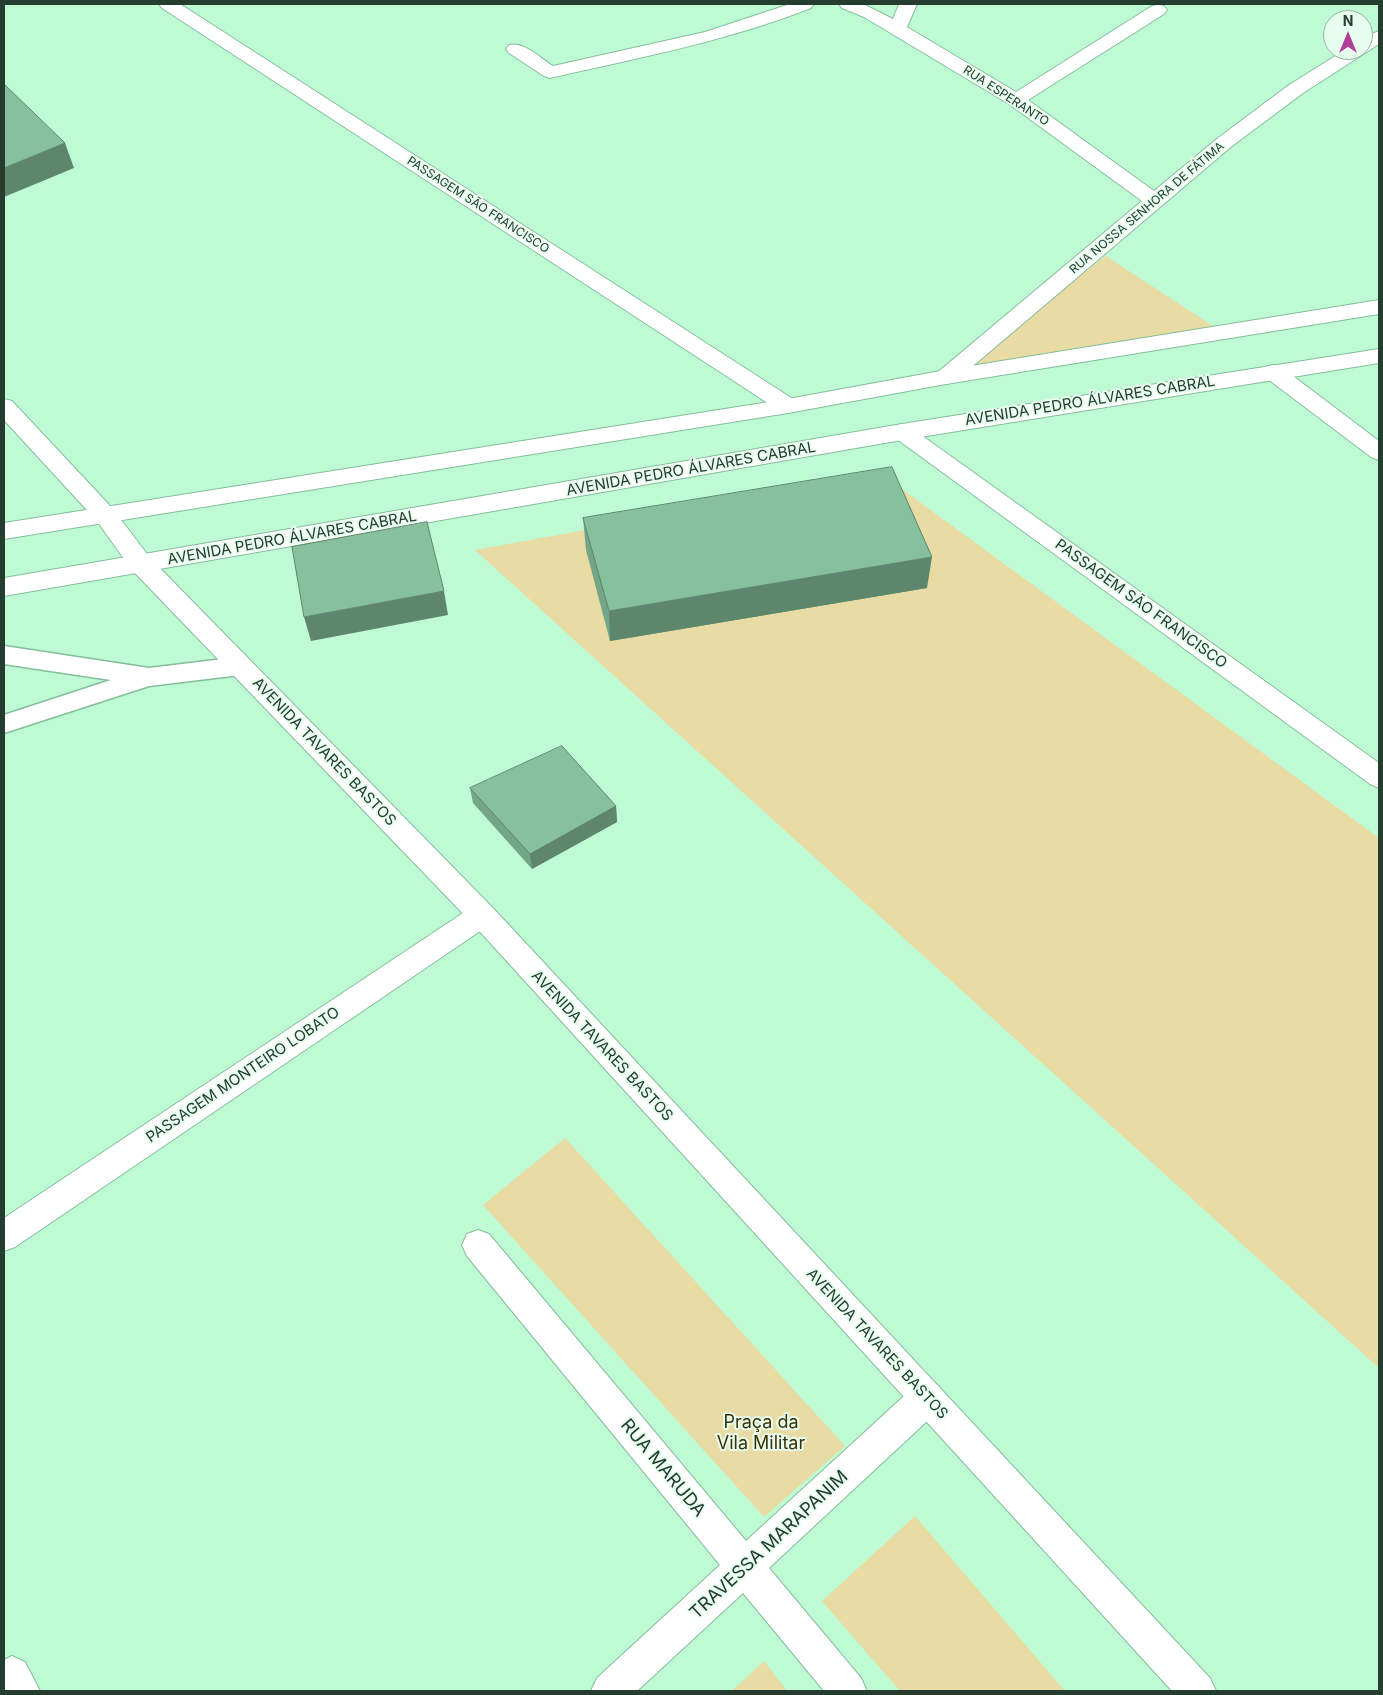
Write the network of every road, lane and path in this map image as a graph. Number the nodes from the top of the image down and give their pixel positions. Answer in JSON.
{"nodes":[{"id":1,"x":168,"y":4,"type":"edge"},
{"id":2,"x":805,"y":4,"type":"edge"},
{"id":3,"x":848,"y":4,"type":"edge"},
{"id":4,"x":908,"y":4,"type":"edge"},
{"id":5,"x":1158,"y":10,"type":"dead end"},
{"id":6,"x":897,"y":29,"type":"junction"},
{"id":7,"x":515,"y":49,"type":"dead end"},
{"id":8,"x":1341,"y":60,"type":"edge"},
{"id":9,"x":1016,"y":100,"type":"junction"},
{"id":10,"x":1156,"y":202,"type":"junction"},
{"id":11,"x":1379,"y":308,"type":"edge"},
{"id":12,"x":1379,"y":356,"type":"edge"},
{"id":13,"x":1273,"y":372,"type":"junction"},
{"id":14,"x":946,"y":377,"type":"junction"},
{"id":15,"x":4,"y":406,"type":"edge"},
{"id":16,"x":788,"y":406,"type":"junction"},
{"id":17,"x":902,"y":432,"type":"junction"},
{"id":18,"x":1379,"y":452,"type":"edge"},
{"id":19,"x":105,"y":515,"type":"junction"},
{"id":20,"x":4,"y":531,"type":"edge"},
{"id":21,"x":142,"y":564,"type":"junction"},
{"id":22,"x":4,"y":587,"type":"edge"},
{"id":23,"x":4,"y":655,"type":"edge"},
{"id":24,"x":240,"y":666,"type":"junction"},
{"id":25,"x":149,"y":676,"type":"junction"},
{"id":26,"x":4,"y":724,"type":"edge"},
{"id":27,"x":1379,"y":777,"type":"edge"},
{"id":28,"x":482,"y":915,"type":"junction"},
{"id":29,"x":4,"y":1236,"type":"edge"},
{"id":30,"x":478,"y":1245,"type":"dead end"},
{"id":31,"x":927,"y":1398,"type":"junction"},
{"id":32,"x":745,"y":1567,"type":"junction"},
{"id":33,"x":610,"y":1691,"type":"edge"},
{"id":34,"x":848,"y":1691,"type":"edge"},
{"id":35,"x":1197,"y":1691,"type":"edge"}],
"edges":[{"from":1,"to":16,"type":"street","name":"PASSAGEM SÃO FRANCISCO"},
{"from":2,"to":7,"type":"street"},
{"from":3,"to":6,"type":"street","name":"RUA ESPERANTO"},
{"from":4,"to":6,"type":"street"},
{"from":5,"to":9,"type":"street"},
{"from":6,"to":9,"type":"street","name":"RUA ESPERANTO"},
{"from":8,"to":10,"type":"street","name":"RUA NOSSA SENHORA DE FÁTIMA"},
{"from":9,"to":10,"type":"street","name":"RUA ESPERANTO"},
{"from":10,"to":14,"type":"street","name":"RUA NOSSA SENHORA DE FÁTIMA"},
{"from":11,"to":14,"type":"street"},
{"from":12,"to":13,"type":"street","name":"AVENIDA PEDRO ÁLVARES CABRAL"},
{"from":13,"to":17,"type":"street","name":"AVENIDA PEDRO ÁLVARES CABRAL"},
{"from":13,"to":18,"type":"street"},
{"from":14,"to":16,"type":"street"},
{"from":15,"to":19,"type":"street","name":"AVENIDA TAVARES BASTOS"},
{"from":16,"to":19,"type":"street"},
{"from":17,"to":21,"type":"street","name":"AVENIDA PEDRO ÁLVARES CABRAL"},
{"from":17,"to":27,"type":"street","name":"PASSAGEM SÃO FRANCISCO"},
{"from":19,"to":20,"type":"street"},
{"from":19,"to":21,"type":"street","name":"AVENIDA TAVARES BASTOS"},
{"from":21,"to":22,"type":"street","name":"AVENIDA PEDRO ÁLVARES CABRAL"},
{"from":21,"to":24,"type":"street","name":"AVENIDA TAVARES BASTOS"},
{"from":23,"to":25,"type":"lane"},
{"from":24,"to":25,"type":"lane"},
{"from":24,"to":28,"type":"street","name":"AVENIDA TAVARES BASTOS"},
{"from":25,"to":26,"type":"lane"},
{"from":28,"to":29,"type":"street","name":"PASSAGEM MONTEIRO LOBATO"},
{"from":28,"to":31,"type":"street","name":"AVENIDA TAVARES BASTOS"},
{"from":30,"to":32,"type":"street","name":"RUA MARUDA"},
{"from":31,"to":32,"type":"street","name":"TRAVESSA MARAPANIM"},
{"from":31,"to":35,"type":"street","name":"AVENIDA TAVARES BASTOS"},
{"from":32,"to":33,"type":"street","name":"TRAVESSA MARAPANIM"},
{"from":32,"to":34,"type":"street","name":"RUA MARUDA"}]}
